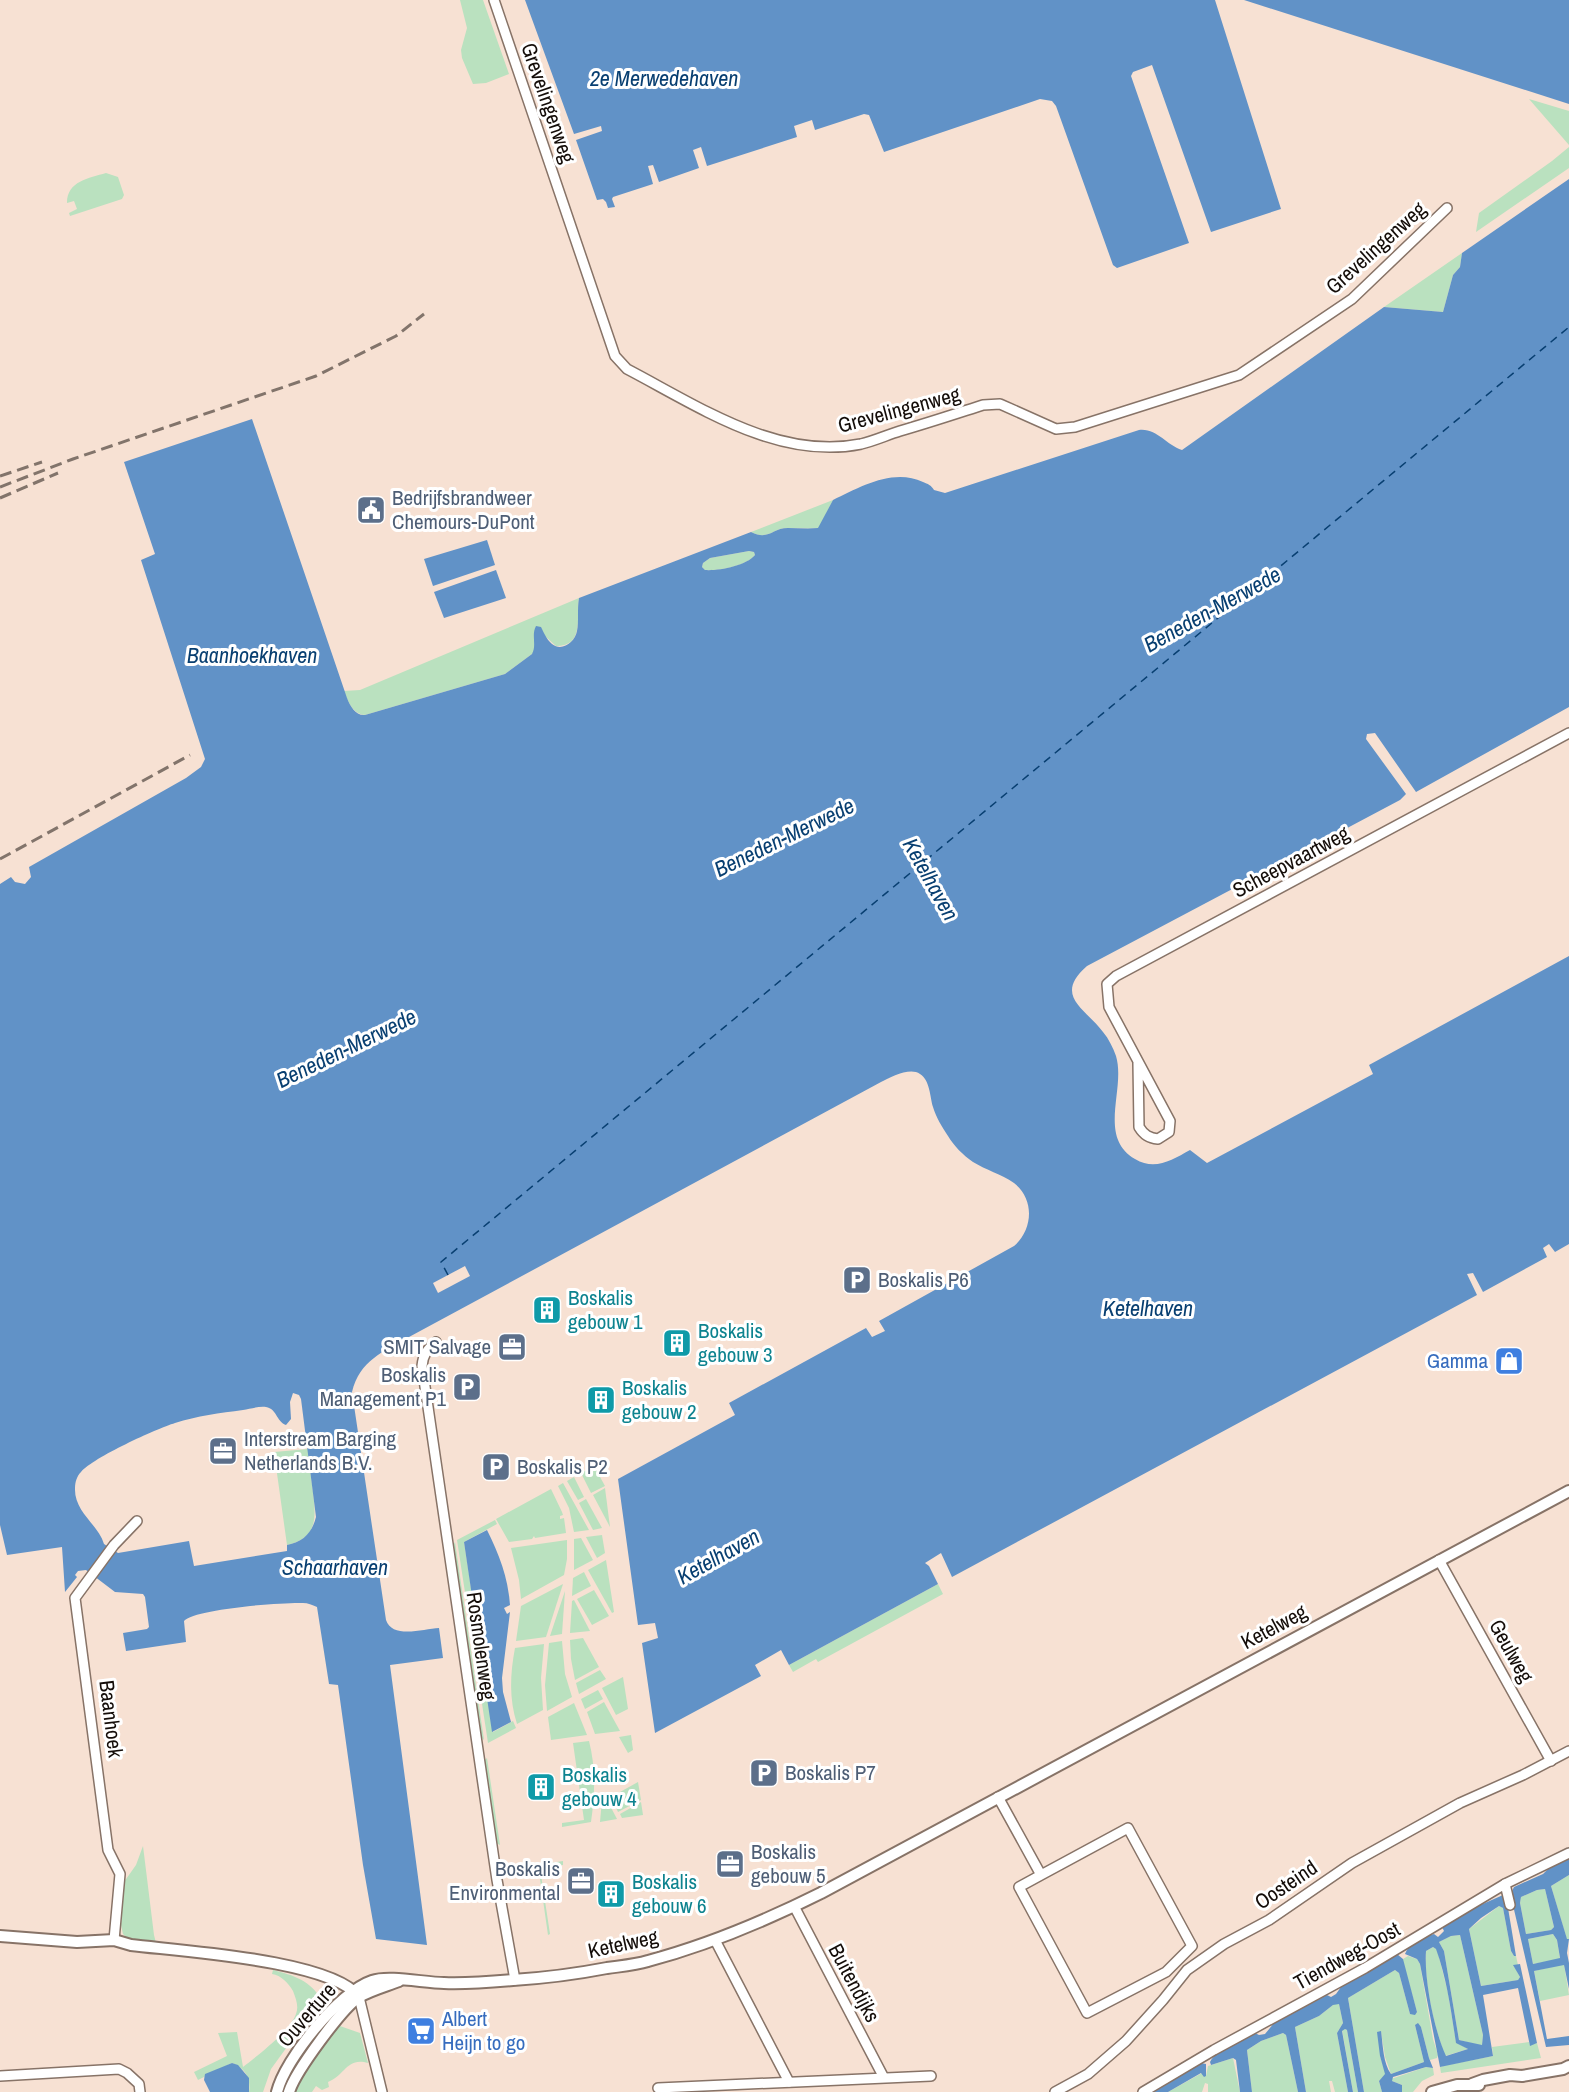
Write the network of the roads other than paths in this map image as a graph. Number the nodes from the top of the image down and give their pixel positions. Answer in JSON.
{"nodes":[{"id":1,"x":494,"y":0,"type":"edge"},
{"id":2,"x":1447,"y":208,"type":"dead end"},
{"id":3,"x":1569,"y":733,"type":"edge"},
{"id":4,"x":1138,"y":1063,"type":"junction"},
{"id":5,"x":436,"y":1342,"type":"dead end"},
{"id":6,"x":1569,"y":1491,"type":"edge"},
{"id":7,"x":137,"y":1521,"type":"dead end"},
{"id":8,"x":1439,"y":1560,"type":"junction"},
{"id":9,"x":1569,"y":1751,"type":"edge"},
{"id":10,"x":1551,"y":1761,"type":"junction"},
{"id":11,"x":998,"y":1797,"type":"junction"},
{"id":12,"x":1569,"y":1852,"type":"edge"},
{"id":13,"x":1041,"y":1875,"type":"junction"},
{"id":14,"x":1506,"y":1888,"type":"junction"},
{"id":15,"x":1510,"y":1905,"type":"dead end"},
{"id":16,"x":794,"y":1906,"type":"junction"},
{"id":17,"x":0,"y":1936,"type":"edge"},
{"id":18,"x":114,"y":1940,"type":"junction"},
{"id":19,"x":715,"y":1940,"type":"junction"},
{"id":20,"x":515,"y":1980,"type":"junction"},
{"id":21,"x":399,"y":1981,"type":"joint"},
{"id":22,"x":356,"y":1994,"type":"junction"},
{"id":23,"x":1567,"y":2069,"type":"edge"},
{"id":24,"x":0,"y":2076,"type":"edge"},
{"id":25,"x":883,"y":2076,"type":"junction"},
{"id":26,"x":931,"y":2076,"type":"dead end"},
{"id":27,"x":789,"y":2082,"type":"junction"},
{"id":28,"x":658,"y":2088,"type":"dead end"},
{"id":29,"x":140,"y":2092,"type":"edge"},
{"id":30,"x":277,"y":2092,"type":"edge"},
{"id":31,"x":289,"y":2092,"type":"edge"},
{"id":32,"x":382,"y":2092,"type":"edge"},
{"id":33,"x":1055,"y":2092,"type":"edge"},
{"id":34,"x":1143,"y":2092,"type":"edge"},
{"id":35,"x":1432,"y":2092,"type":"edge"}],
"edges":[{"from":1,"to":2,"type":"street","name":"Grevelingenweg"},
{"from":3,"to":4,"type":"street","name":"Scheepvaartweg"},
{"from":4,"to":4,"type":"street","name":"Scheepvaartweg"},
{"from":5,"to":20,"type":"street","name":"Rosmolenweg"},
{"from":6,"to":8,"type":"street","name":"Ketelweg"},
{"from":7,"to":18,"type":"street","name":"Baanhoek"},
{"from":8,"to":10,"type":"street","name":"Geulweg"},
{"from":8,"to":11,"type":"street","name":"Ketelweg"},
{"from":9,"to":10,"type":"street","name":"Oosteind"},
{"from":10,"to":33,"type":"street","name":"Oosteind"},
{"from":11,"to":13,"type":"street"},
{"from":11,"to":16,"type":"street","name":"Ketelweg"},
{"from":12,"to":14,"type":"street","name":"Tiendweg-Oost"},
{"from":13,"to":13,"type":"street"},
{"from":14,"to":15,"type":"street"},
{"from":14,"to":34,"type":"street","name":"Tiendweg-Oost"},
{"from":16,"to":19,"type":"street","name":"Ketelweg"},
{"from":16,"to":25,"type":"street","name":"Buitendijks"},
{"from":17,"to":18,"type":"street"},
{"from":18,"to":22,"type":"street"},
{"from":19,"to":20,"type":"street","name":"Ketelweg"},
{"from":19,"to":27,"type":"street"},
{"from":20,"to":21,"type":"street","name":"Ketelweg"},
{"from":21,"to":22,"type":"street","name":"Ouverture"},
{"from":22,"to":30,"type":"street","name":"Ouverture"},
{"from":22,"to":31,"type":"street","name":"Ouverture"},
{"from":22,"to":32,"type":"street"},
{"from":23,"to":35,"type":"street"},
{"from":24,"to":29,"type":"street"},
{"from":25,"to":26,"type":"street"},
{"from":25,"to":27,"type":"street"},
{"from":27,"to":28,"type":"street"}]}
